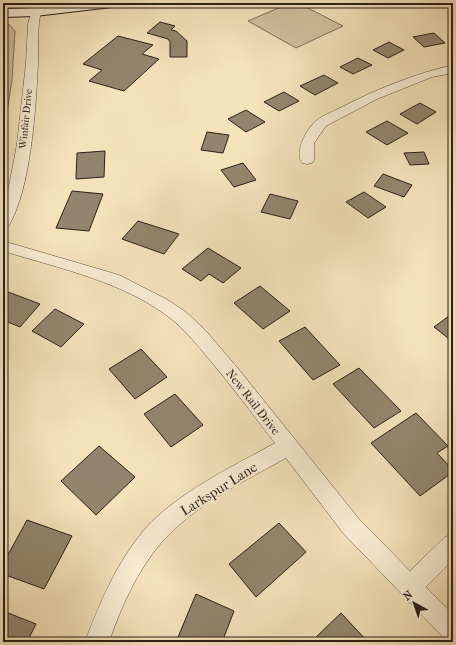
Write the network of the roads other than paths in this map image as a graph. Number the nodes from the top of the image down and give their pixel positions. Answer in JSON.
{"nodes":[{"id":1,"x":112,"y":3,"type":"edge"},
{"id":2,"x":37,"y":7,"type":"edge"},
{"id":3,"x":3,"y":13,"type":"edge"},
{"id":4,"x":453,"y":68,"type":"edge"},
{"id":5,"x":307,"y":160,"type":"dead end"},
{"id":6,"x":3,"y":223,"type":"edge"},
{"id":7,"x":3,"y":246,"type":"edge"},
{"id":8,"x":288,"y":446,"type":"junction"},
{"id":9,"x":453,"y":544,"type":"edge"},
{"id":10,"x":410,"y":586,"type":"junction"},
{"id":11,"x":453,"y":631,"type":"edge"},
{"id":12,"x":97,"y":642,"type":"edge"}],
"edges":[{"from":1,"to":2,"type":"main road"},
{"from":2,"to":3,"type":"main road"},
{"from":2,"to":6,"type":"street","name":"Winfair Drive"},
{"from":4,"to":5,"type":"street"},
{"from":7,"to":8,"type":"street","name":"New Rail Drive"},
{"from":8,"to":10,"type":"street","name":"New Rail Drive"},
{"from":8,"to":12,"type":"street","name":"Larkspur Lane"},
{"from":9,"to":10,"type":"street"},
{"from":10,"to":11,"type":"street","name":"New Rail Drive"}]}
